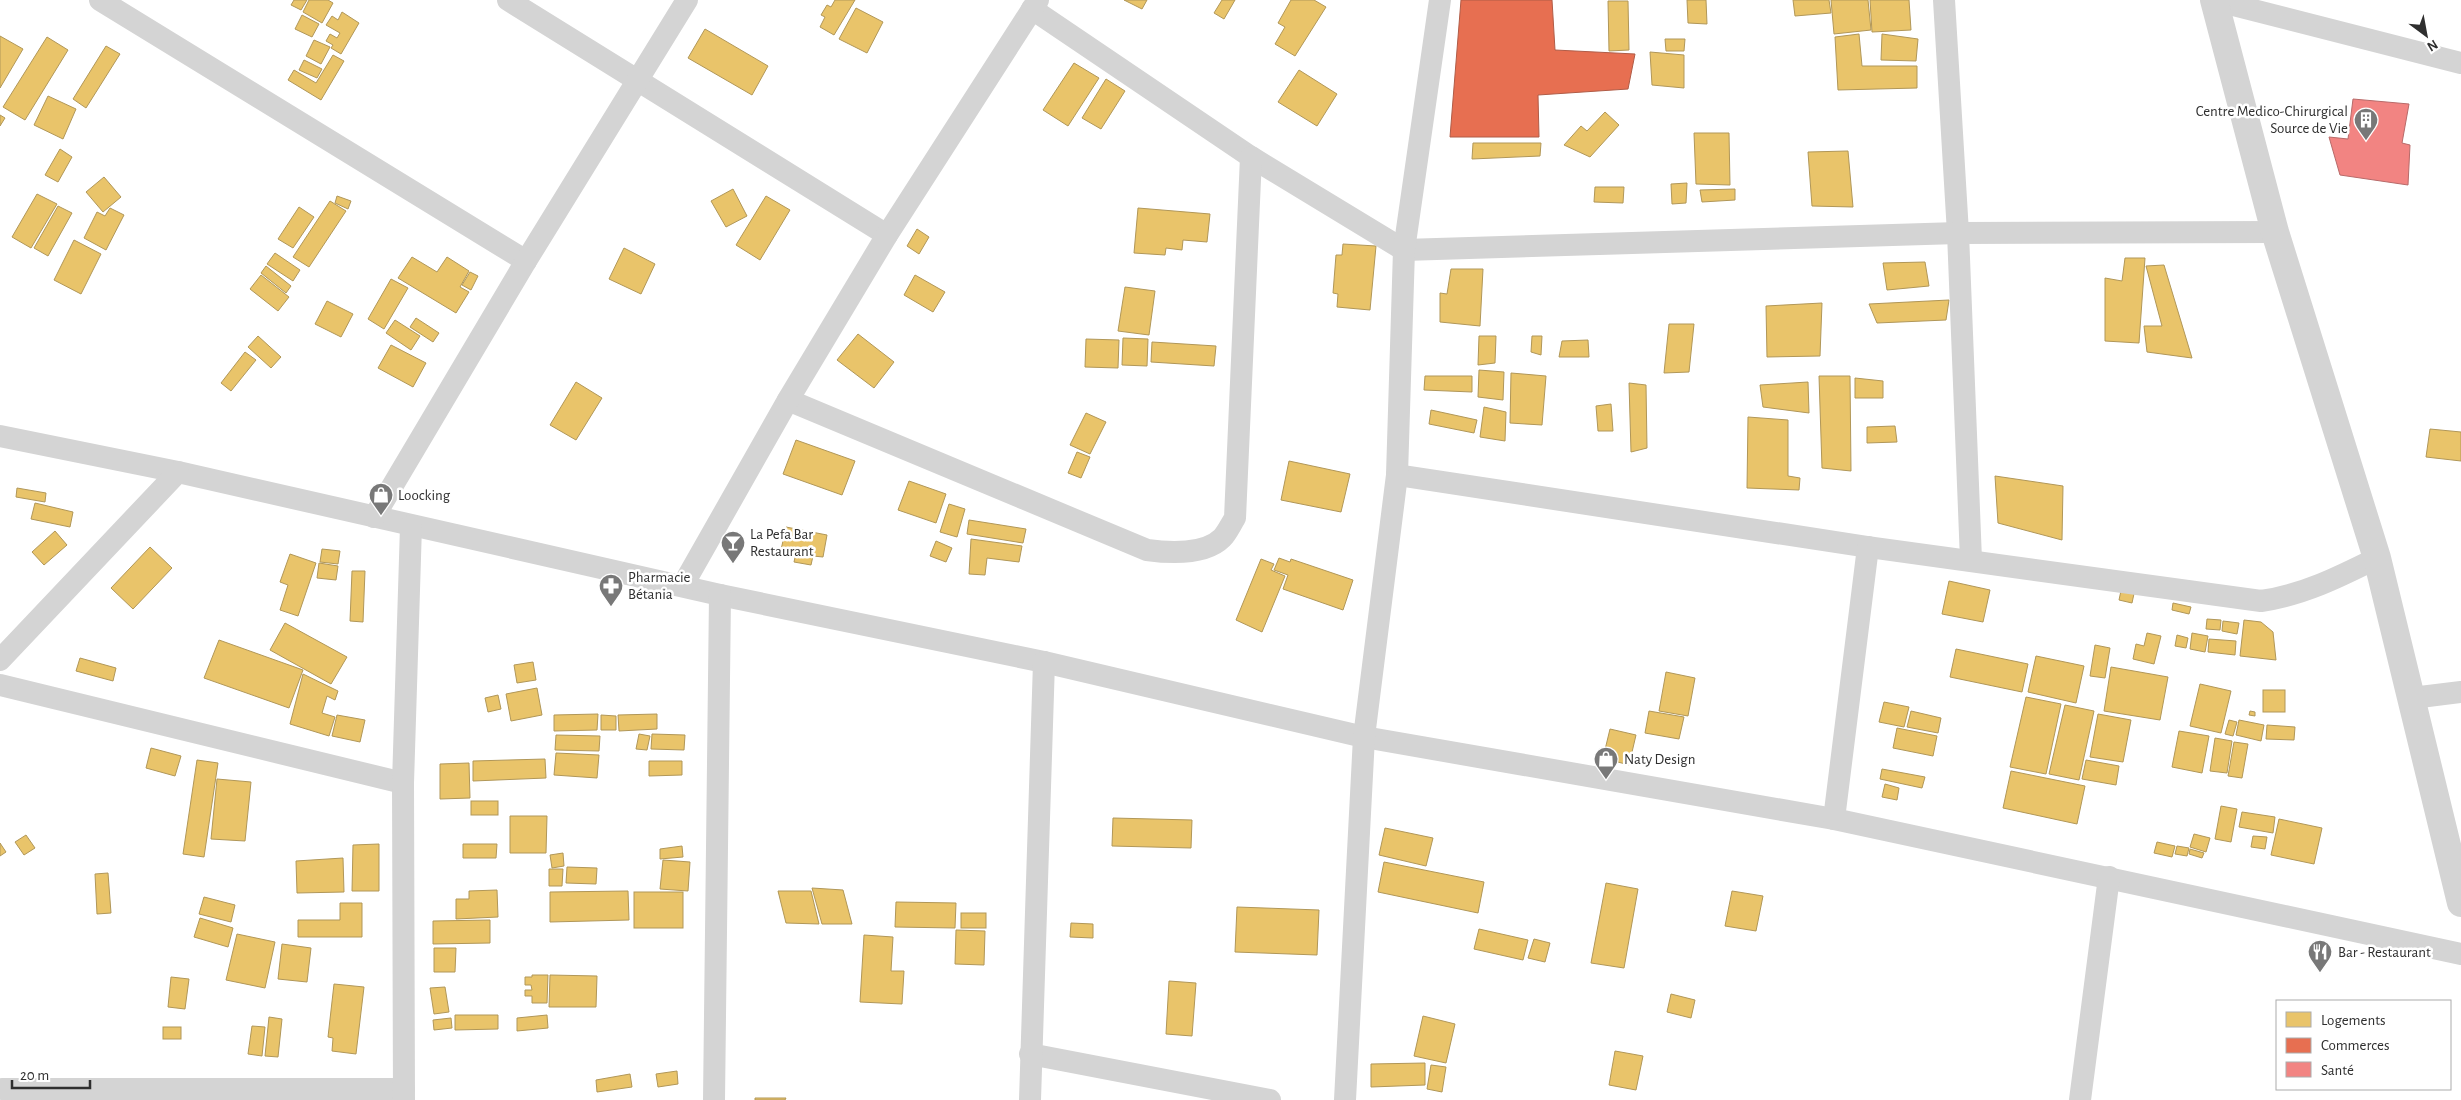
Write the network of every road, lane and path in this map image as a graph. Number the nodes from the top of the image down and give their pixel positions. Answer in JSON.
{"nodes":[{"id":1,"x":100,"y":0,"type":"edge"},
{"id":2,"x":508,"y":0,"type":"edge"},
{"id":3,"x":687,"y":0,"type":"edge"},
{"id":4,"x":1440,"y":0,"type":"edge"},
{"id":5,"x":1944,"y":0,"type":"edge"},
{"id":6,"x":2214,"y":0,"type":"edge"},
{"id":7,"x":1035,"y":5,"type":"edge"},
{"id":8,"x":2461,"y":63,"type":"edge"},
{"id":9,"x":639,"y":80,"type":"junction"},
{"id":10,"x":1251,"y":157,"type":"junction"},
{"id":11,"x":2274,"y":232,"type":"junction"},
{"id":12,"x":1958,"y":233,"type":"junction"},
{"id":13,"x":887,"y":234,"type":"junction"},
{"id":14,"x":1404,"y":250,"type":"junction"},
{"id":15,"x":526,"y":261,"type":"junction"},
{"id":16,"x":788,"y":400,"type":"junction"},
{"id":17,"x":0,"y":436,"type":"edge"},
{"id":18,"x":178,"y":472,"type":"junction"},
{"id":19,"x":1397,"y":475,"type":"junction"},
{"id":20,"x":374,"y":517,"type":"junction"},
{"id":21,"x":411,"y":526,"type":"junction"},
{"id":22,"x":1868,"y":547,"type":"junction"},
{"id":23,"x":2377,"y":558,"type":"junction"},
{"id":24,"x":1971,"y":560,"type":"junction"},
{"id":25,"x":683,"y":585,"type":"junction"},
{"id":26,"x":720,"y":595,"type":"junction"},
{"id":27,"x":0,"y":660,"type":"edge"},
{"id":28,"x":1044,"y":662,"type":"junction"},
{"id":29,"x":0,"y":685,"type":"edge"},
{"id":30,"x":2461,"y":692,"type":"edge"},
{"id":31,"x":2412,"y":698,"type":"junction"},
{"id":32,"x":1364,"y":737,"type":"junction"},
{"id":33,"x":403,"y":783,"type":"junction"},
{"id":34,"x":1834,"y":819,"type":"junction"},
{"id":35,"x":2108,"y":877,"type":"junction"},
{"id":36,"x":2461,"y":903,"type":"edge"},
{"id":37,"x":2461,"y":954,"type":"edge"},
{"id":38,"x":1030,"y":1054,"type":"junction"},
{"id":39,"x":2,"y":1091,"type":"edge"},
{"id":40,"x":404,"y":1094,"type":"edge"},
{"id":41,"x":714,"y":1100,"type":"edge"},
{"id":42,"x":1030,"y":1100,"type":"edge"},
{"id":43,"x":1270,"y":1100,"type":"edge"},
{"id":44,"x":1345,"y":1100,"type":"edge"},
{"id":45,"x":2080,"y":1100,"type":"edge"}],
"edges":[{"from":1,"to":15,"type":"street"},
{"from":2,"to":9,"type":"street"},
{"from":3,"to":9,"type":"street"},
{"from":4,"to":14,"type":"street"},
{"from":5,"to":12,"type":"street"},
{"from":6,"to":8,"type":"street"},
{"from":6,"to":11,"type":"street"},
{"from":7,"to":10,"type":"street"},
{"from":7,"to":13,"type":"street"},
{"from":9,"to":13,"type":"street"},
{"from":9,"to":15,"type":"street"},
{"from":10,"to":14,"type":"street"},
{"from":10,"to":16,"type":"street"},
{"from":11,"to":12,"type":"street"},
{"from":11,"to":23,"type":"street"},
{"from":12,"to":14,"type":"street"},
{"from":12,"to":24,"type":"street"},
{"from":13,"to":16,"type":"street"},
{"from":14,"to":19,"type":"street"},
{"from":15,"to":20,"type":"street"},
{"from":16,"to":25,"type":"street"},
{"from":17,"to":18,"type":"street"},
{"from":18,"to":20,"type":"street"},
{"from":18,"to":27,"type":"street"},
{"from":19,"to":22,"type":"street"},
{"from":19,"to":32,"type":"street"},
{"from":20,"to":21,"type":"street"},
{"from":21,"to":25,"type":"street"},
{"from":21,"to":33,"type":"street"},
{"from":22,"to":24,"type":"street"},
{"from":22,"to":34,"type":"street"},
{"from":23,"to":24,"type":"street"},
{"from":23,"to":31,"type":"street"},
{"from":25,"to":26,"type":"street"},
{"from":26,"to":28,"type":"street"},
{"from":26,"to":41,"type":"street"},
{"from":28,"to":32,"type":"street"},
{"from":28,"to":38,"type":"street"},
{"from":29,"to":33,"type":"street"},
{"from":30,"to":31,"type":"street"},
{"from":31,"to":36,"type":"street"},
{"from":32,"to":34,"type":"street"},
{"from":32,"to":44,"type":"street"},
{"from":33,"to":40,"type":"street"},
{"from":34,"to":35,"type":"street"},
{"from":35,"to":37,"type":"street"},
{"from":35,"to":45,"type":"street"},
{"from":38,"to":42,"type":"street"},
{"from":38,"to":43,"type":"street"},
{"from":39,"to":40,"type":"street"}]}
